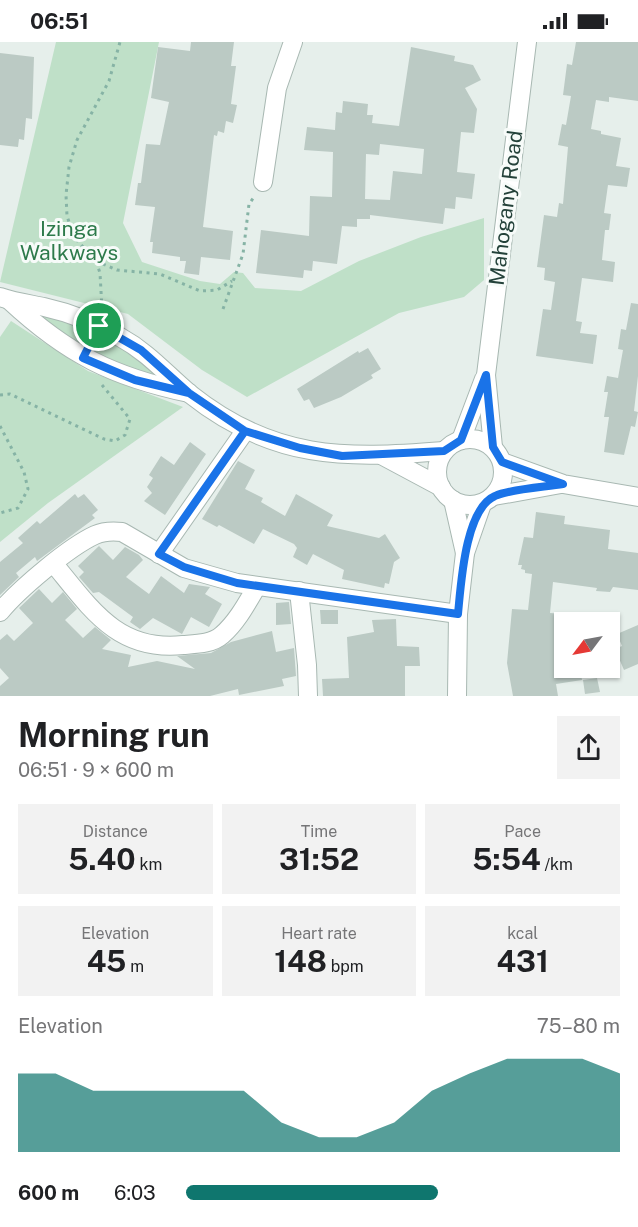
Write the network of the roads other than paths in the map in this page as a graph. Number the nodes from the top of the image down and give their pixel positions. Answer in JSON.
{"nodes":[{"id":1,"x":293,"y":42,"type":"edge"},
{"id":2,"x":524,"y":43,"type":"edge"},
{"id":3,"x":263,"y":182,"type":"road end"},
{"id":4,"x":4,"y":298,"type":"edge"},
{"id":5,"x":486,"y":375,"type":"junction"},
{"id":6,"x":189,"y":393,"type":"junction"},
{"id":7,"x":245,"y":431,"type":"junction"},
{"id":8,"x":461,"y":440,"type":"junction"},
{"id":9,"x":444,"y":451,"type":"junction"},
{"id":10,"x":497,"y":454,"type":"junction"},
{"id":11,"x":383,"y":456,"type":"junction"},
{"id":12,"x":563,"y":484,"type":"junction"},
{"id":13,"x":441,"y":487,"type":"junction"},
{"id":14,"x":638,"y":497,"type":"edge"},
{"id":15,"x":488,"y":500,"type":"junction"},
{"id":16,"x":453,"y":501,"type":"junction"},
{"id":17,"x":465,"y":553,"type":"junction"},
{"id":18,"x":159,"y":554,"type":"junction"},
{"id":19,"x":54,"y":564,"type":"junction"},
{"id":20,"x":257,"y":586,"type":"junction"},
{"id":21,"x":299,"y":591,"type":"junction"},
{"id":22,"x":0,"y":612,"type":"edge"},
{"id":23,"x":458,"y":614,"type":"junction"},
{"id":24,"x":308,"y":696,"type":"edge"},
{"id":25,"x":457,"y":696,"type":"edge"}],
"edges":[{"from":1,"to":3,"type":"street"},
{"from":2,"to":5,"type":"street","name":"Mahogany Road"},
{"from":4,"to":6,"type":"street"},
{"from":4,"to":6,"type":"street"},
{"from":5,"to":8,"type":"street","name":"Mahogany Road"},
{"from":5,"to":10,"type":"street","name":"Mahogany Road"},
{"from":6,"to":7,"type":"street"},
{"from":7,"to":11,"type":"street"},
{"from":7,"to":18,"type":"street"},
{"from":8,"to":9,"type":"street"},
{"from":8,"to":10,"type":"street"},
{"from":9,"to":11,"type":"street"},
{"from":9,"to":13,"type":"street"},
{"from":10,"to":12,"type":"street"},
{"from":10,"to":15,"type":"street"},
{"from":11,"to":13,"type":"street"},
{"from":12,"to":14,"type":"street"},
{"from":12,"to":15,"type":"street"},
{"from":13,"to":16,"type":"street"},
{"from":15,"to":16,"type":"street"},
{"from":15,"to":17,"type":"street"},
{"from":16,"to":17,"type":"street"},
{"from":17,"to":23,"type":"street"},
{"from":18,"to":19,"type":"street"},
{"from":18,"to":20,"type":"street"},
{"from":19,"to":20,"type":"street"},
{"from":19,"to":22,"type":"street"},
{"from":20,"to":21,"type":"street"},
{"from":21,"to":23,"type":"street"},
{"from":21,"to":24,"type":"street"},
{"from":23,"to":25,"type":"street"}]}
